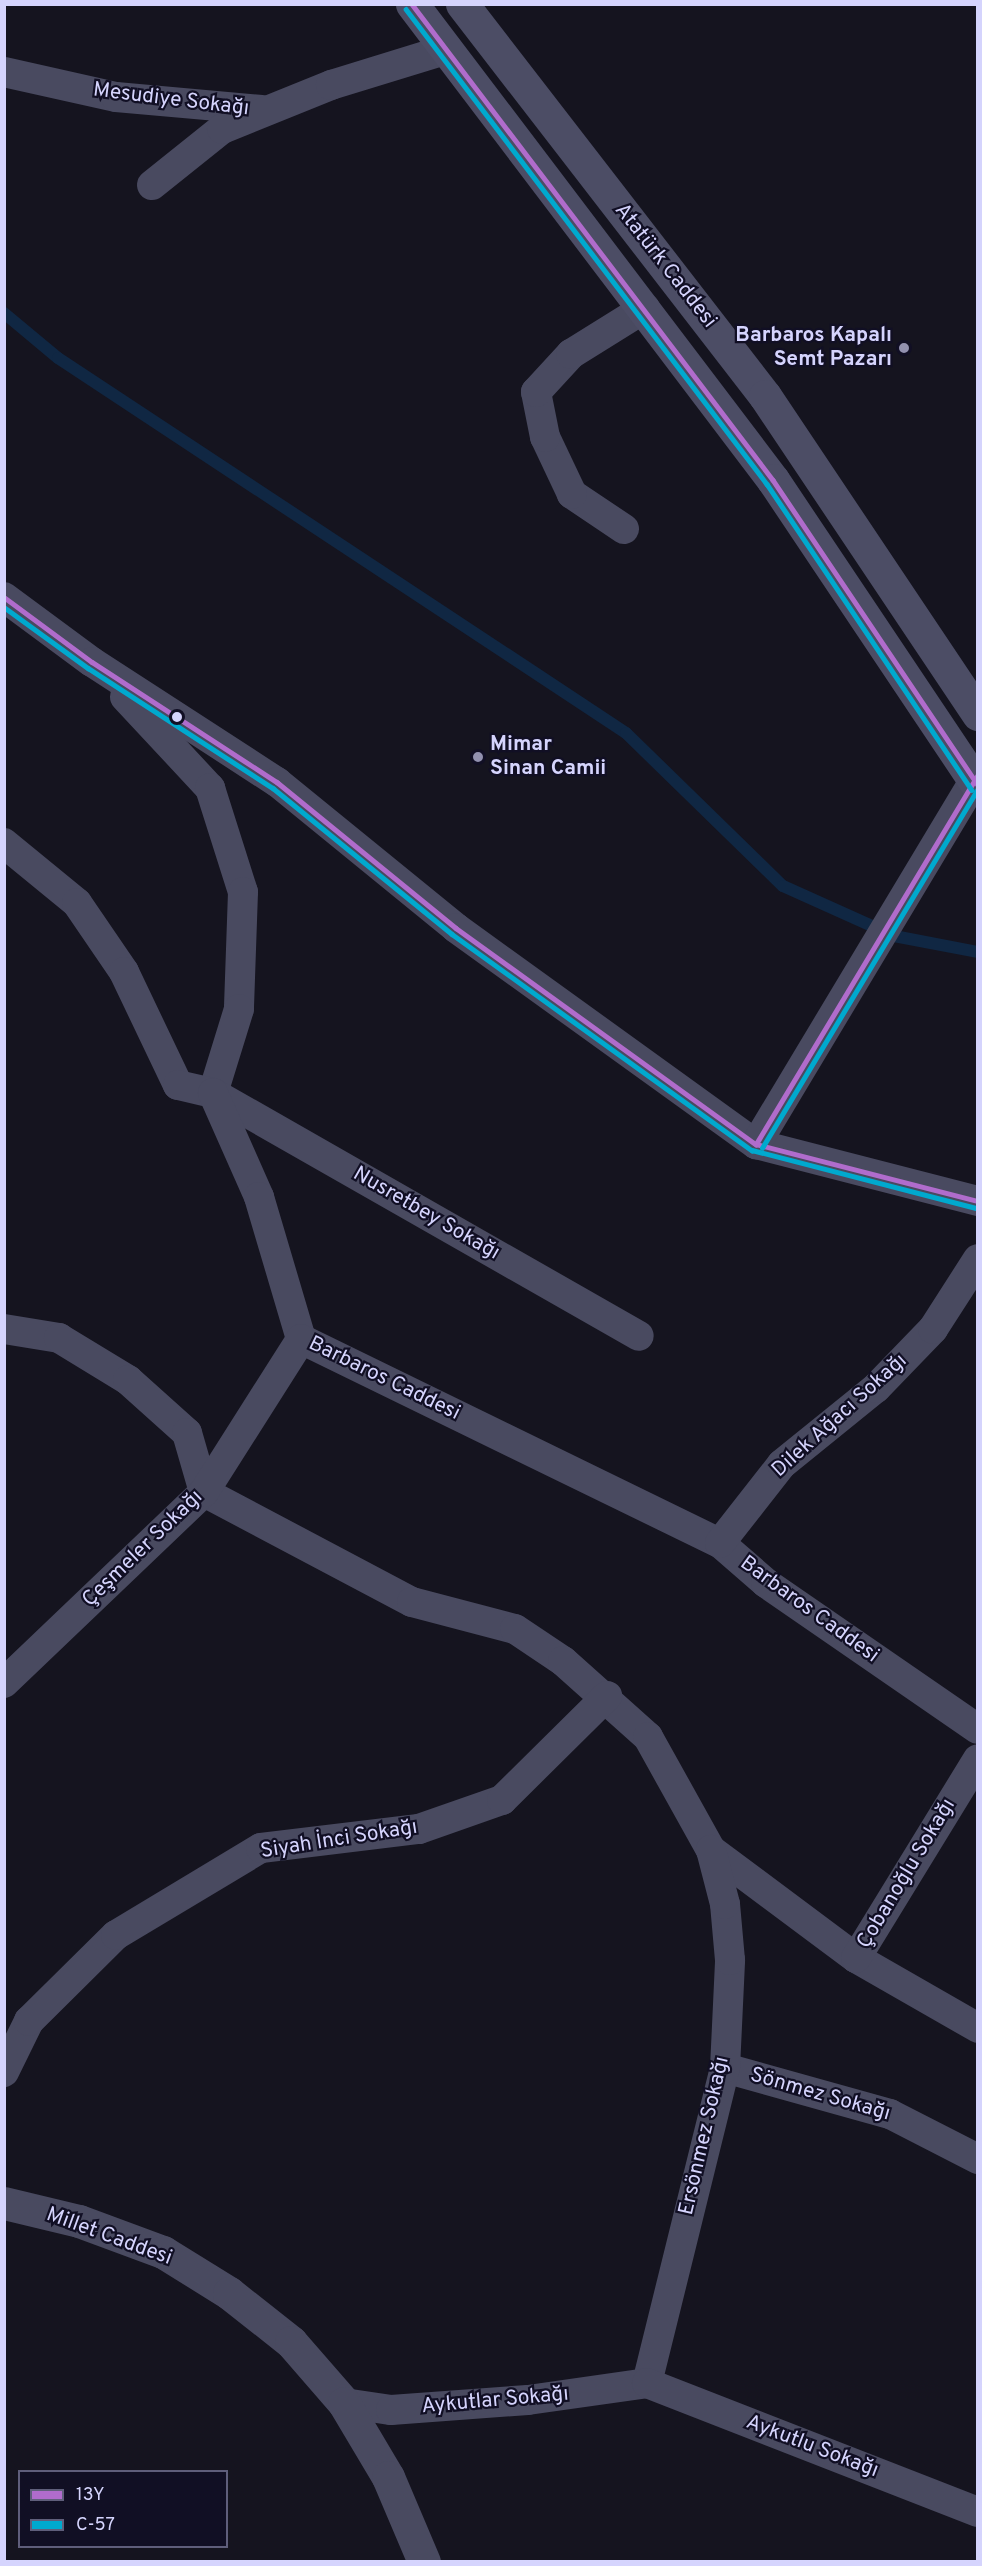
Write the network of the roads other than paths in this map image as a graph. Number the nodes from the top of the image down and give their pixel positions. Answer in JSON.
{"nodes":[{"id":1,"x":412,"y":4,"type":"edge"},
{"id":2,"x":462,"y":4,"type":"edge"},
{"id":3,"x":448,"y":49,"type":"junction"},
{"id":4,"x":4,"y":72,"type":"edge"},
{"id":5,"x":267,"y":111,"type":"junction"},
{"id":6,"x":152,"y":185,"type":"dead end"},
{"id":7,"x":645,"y":308,"type":"junction"},
{"id":8,"x":624,"y":529,"type":"dead end"},
{"id":9,"x":4,"y":597,"type":"edge"},
{"id":10,"x":92,"y":662,"type":"junction"},
{"id":11,"x":978,"y":714,"type":"edge"},
{"id":12,"x":976,"y":780,"type":"edge"},
{"id":13,"x":4,"y":843,"type":"edge"},
{"id":14,"x":213,"y":1093,"type":"junction"},
{"id":15,"x":756,"y":1144,"type":"junction"},
{"id":16,"x":978,"y":1201,"type":"edge"},
{"id":17,"x":978,"y":1259,"type":"edge"},
{"id":18,"x":4,"y":1329,"type":"edge"},
{"id":19,"x":639,"y":1336,"type":"dead end"},
{"id":20,"x":301,"y":1339,"type":"junction"},
{"id":21,"x":204,"y":1492,"type":"junction"},
{"id":22,"x":720,"y":1543,"type":"junction"},
{"id":23,"x":4,"y":1683,"type":"edge"},
{"id":24,"x":606,"y":1696,"type":"junction"},
{"id":25,"x":978,"y":1729,"type":"edge"},
{"id":26,"x":978,"y":1759,"type":"edge"},
{"id":27,"x":711,"y":1850,"type":"junction"},
{"id":28,"x":856,"y":1958,"type":"junction"},
{"id":29,"x":978,"y":2028,"type":"edge"},
{"id":30,"x":725,"y":2068,"type":"junction"},
{"id":31,"x":4,"y":2072,"type":"edge"},
{"id":32,"x":978,"y":2159,"type":"edge"},
{"id":33,"x":4,"y":2203,"type":"edge"},
{"id":34,"x":646,"y":2383,"type":"junction"},
{"id":35,"x":344,"y":2403,"type":"junction"},
{"id":36,"x":978,"y":2512,"type":"edge"},
{"id":37,"x":424,"y":2562,"type":"edge"}],
"edges":[{"from":1,"to":3,"type":"main road","name":"Atatürk Caddesi"},
{"from":2,"to":11,"type":"main road","name":"Atatürk Caddesi"},
{"from":3,"to":5,"type":"street","name":"Mesudiye Sokağı"},
{"from":3,"to":7,"type":"main road","name":"Atatürk Caddesi"},
{"from":4,"to":5,"type":"street","name":"Mesudiye Sokağı"},
{"from":5,"to":6,"type":"street","name":"Mesudiye Sokağı"},
{"from":7,"to":8,"type":"street"},
{"from":7,"to":12,"type":"main road","name":"Atatürk Caddesi"},
{"from":9,"to":10,"type":"street"},
{"from":10,"to":14,"type":"street"},
{"from":10,"to":15,"type":"street"},
{"from":12,"to":15,"type":"street"},
{"from":13,"to":14,"type":"street"},
{"from":14,"to":19,"type":"street","name":"Nusretbey Sokağı"},
{"from":14,"to":20,"type":"street","name":"Barbaros Caddesi"},
{"from":15,"to":16,"type":"street"},
{"from":17,"to":22,"type":"street","name":"Dilek Ağacı Sokağı"},
{"from":18,"to":21,"type":"street"},
{"from":20,"to":21,"type":"street","name":"Çeşmeler Sokağı"},
{"from":20,"to":22,"type":"street","name":"Barbaros Caddesi"},
{"from":21,"to":23,"type":"street","name":"Çeşmeler Sokağı"},
{"from":21,"to":24,"type":"street"},
{"from":22,"to":25,"type":"street","name":"Barbaros Caddesi"},
{"from":24,"to":27,"type":"street"},
{"from":24,"to":31,"type":"street","name":"Siyah İnci Sokağı"},
{"from":26,"to":28,"type":"street","name":"Çobanoğlu Sokağı"},
{"from":27,"to":28,"type":"street"},
{"from":27,"to":30,"type":"street","name":"Ersönmez Sokağı"},
{"from":28,"to":29,"type":"street"},
{"from":30,"to":32,"type":"street","name":"Sönmez Sokağı"},
{"from":30,"to":34,"type":"street","name":"Ersönmez Sokağı"},
{"from":33,"to":35,"type":"street","name":"Millet Caddesi"},
{"from":34,"to":35,"type":"street","name":"Aykutlar Sokağı"},
{"from":34,"to":36,"type":"street","name":"Aykutlu Sokağı"},
{"from":35,"to":37,"type":"street","name":"Millet Caddesi"}]}
